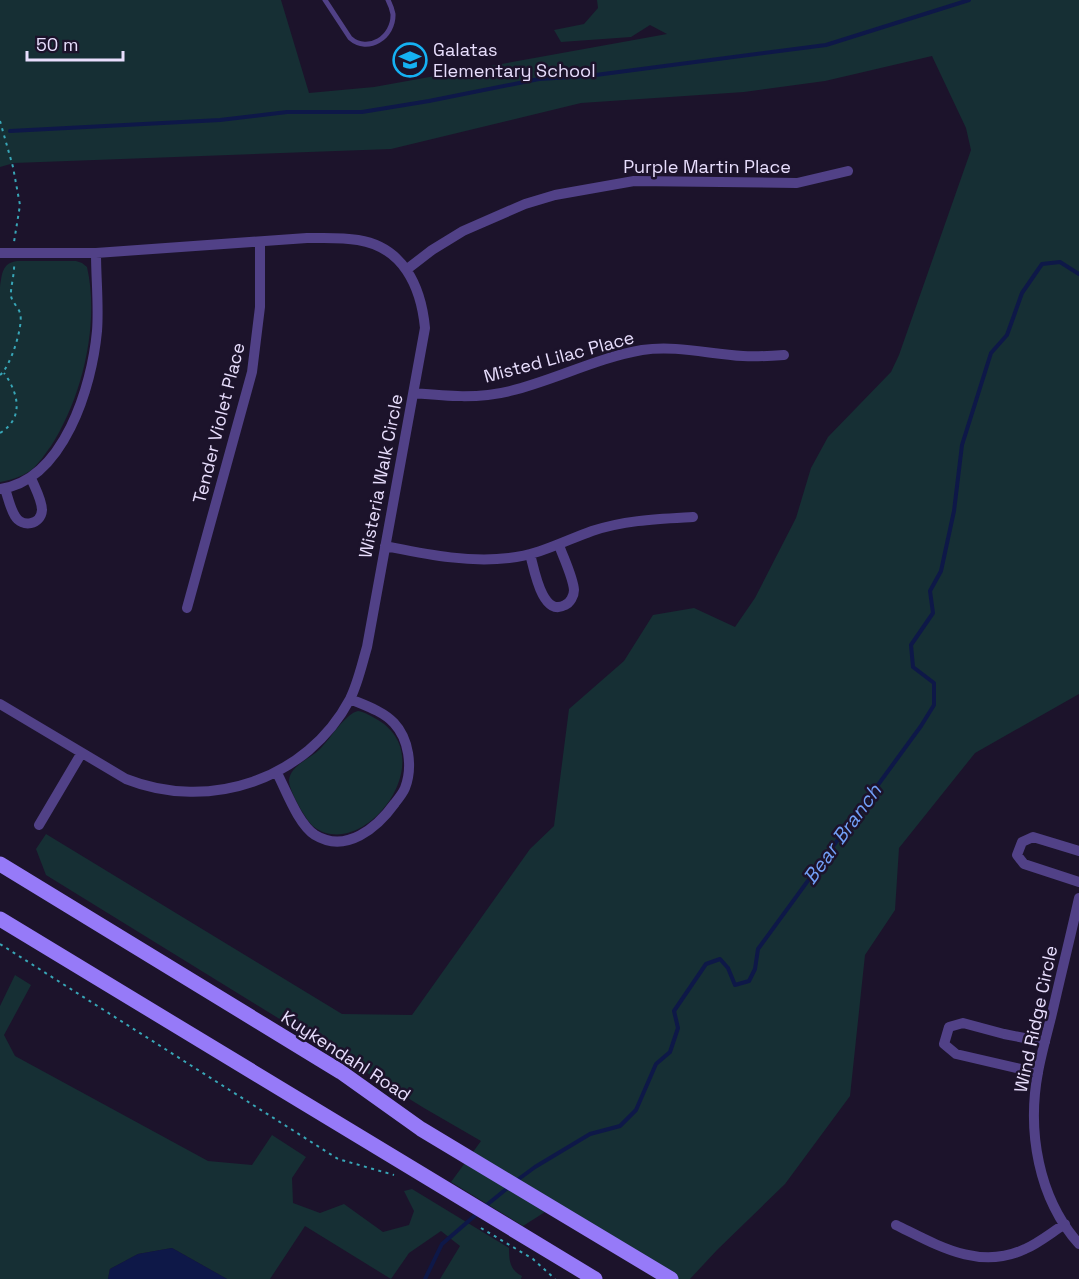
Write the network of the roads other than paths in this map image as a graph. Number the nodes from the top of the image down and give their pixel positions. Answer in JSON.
{"nodes":[{"id":1,"x":325,"y":0,"type":"edge"},
{"id":2,"x":388,"y":0,"type":"edge"},
{"id":3,"x":848,"y":171,"type":"dead end"},
{"id":4,"x":260,"y":242,"type":"junction"},
{"id":5,"x":0,"y":253,"type":"edge"},
{"id":6,"x":96,"y":253,"type":"junction"},
{"id":7,"x":406,"y":270,"type":"junction"},
{"id":8,"x":784,"y":355,"type":"dead end"},
{"id":9,"x":414,"y":393,"type":"junction"},
{"id":10,"x":32,"y":478,"type":"junction"},
{"id":11,"x":3,"y":489,"type":"edge"},
{"id":12,"x":693,"y":517,"type":"dead end"},
{"id":13,"x":559,"y":545,"type":"junction"},
{"id":14,"x":385,"y":546,"type":"junction"},
{"id":15,"x":530,"y":554,"type":"junction"},
{"id":16,"x":187,"y":608,"type":"dead end"},
{"id":17,"x":350,"y":699,"type":"junction"},
{"id":18,"x":0,"y":704,"type":"edge"},
{"id":19,"x":81,"y":754,"type":"junction"},
{"id":20,"x":276,"y":773,"type":"junction"},
{"id":21,"x":39,"y":825,"type":"dead end"},
{"id":22,"x":1079,"y":851,"type":"edge"},
{"id":23,"x":0,"y":864,"type":"edge"},
{"id":24,"x":1079,"y":882,"type":"edge"},
{"id":25,"x":1079,"y":898,"type":"edge"},
{"id":26,"x":0,"y":919,"type":"edge"},
{"id":27,"x":1045,"y":1042,"type":"junction"},
{"id":28,"x":1038,"y":1073,"type":"junction"},
{"id":29,"x":1065,"y":1224,"type":"junction"},
{"id":30,"x":896,"y":1226,"type":"dead end"},
{"id":31,"x":1079,"y":1244,"type":"edge"},
{"id":32,"x":596,"y":1279,"type":"edge"},
{"id":33,"x":671,"y":1279,"type":"edge"}],
"edges":[{"from":1,"to":2,"type":"lane"},
{"from":3,"to":7,"type":"street","name":"Purple Martin Place"},
{"from":4,"to":6,"type":"street","name":"Wisteria Walk Circle"},
{"from":4,"to":7,"type":"street","name":"Wisteria Walk Circle"},
{"from":4,"to":16,"type":"street","name":"Tender Violet Place"},
{"from":5,"to":6,"type":"street","name":"Wisteria Walk Circle"},
{"from":6,"to":10,"type":"street"},
{"from":7,"to":9,"type":"street","name":"Wisteria Walk Circle"},
{"from":8,"to":9,"type":"street","name":"Misted Lilac Place"},
{"from":9,"to":14,"type":"street","name":"Wisteria Walk Circle"},
{"from":10,"to":11,"type":"street"},
{"from":10,"to":11,"type":"street"},
{"from":12,"to":13,"type":"street"},
{"from":13,"to":15,"type":"street"},
{"from":13,"to":15,"type":"street"},
{"from":14,"to":15,"type":"street"},
{"from":14,"to":17,"type":"street","name":"Wisteria Walk Circle"},
{"from":17,"to":20,"type":"street","name":"Wisteria Walk Circle"},
{"from":17,"to":20,"type":"street"},
{"from":18,"to":19,"type":"street","name":"Wisteria Walk Circle"},
{"from":19,"to":20,"type":"street","name":"Wisteria Walk Circle"},
{"from":19,"to":21,"type":"street"},
{"from":22,"to":24,"type":"street"},
{"from":23,"to":33,"type":"main road","name":"Kuykendahl Road"},
{"from":25,"to":27,"type":"street","name":"Wind Ridge Circle"},
{"from":26,"to":32,"type":"main road"},
{"from":27,"to":28,"type":"street","name":"Wind Ridge Circle"},
{"from":27,"to":28,"type":"street"},
{"from":28,"to":29,"type":"street","name":"Wind Ridge Circle"},
{"from":29,"to":30,"type":"street"},
{"from":29,"to":31,"type":"street","name":"Wind Ridge Circle"}]}
